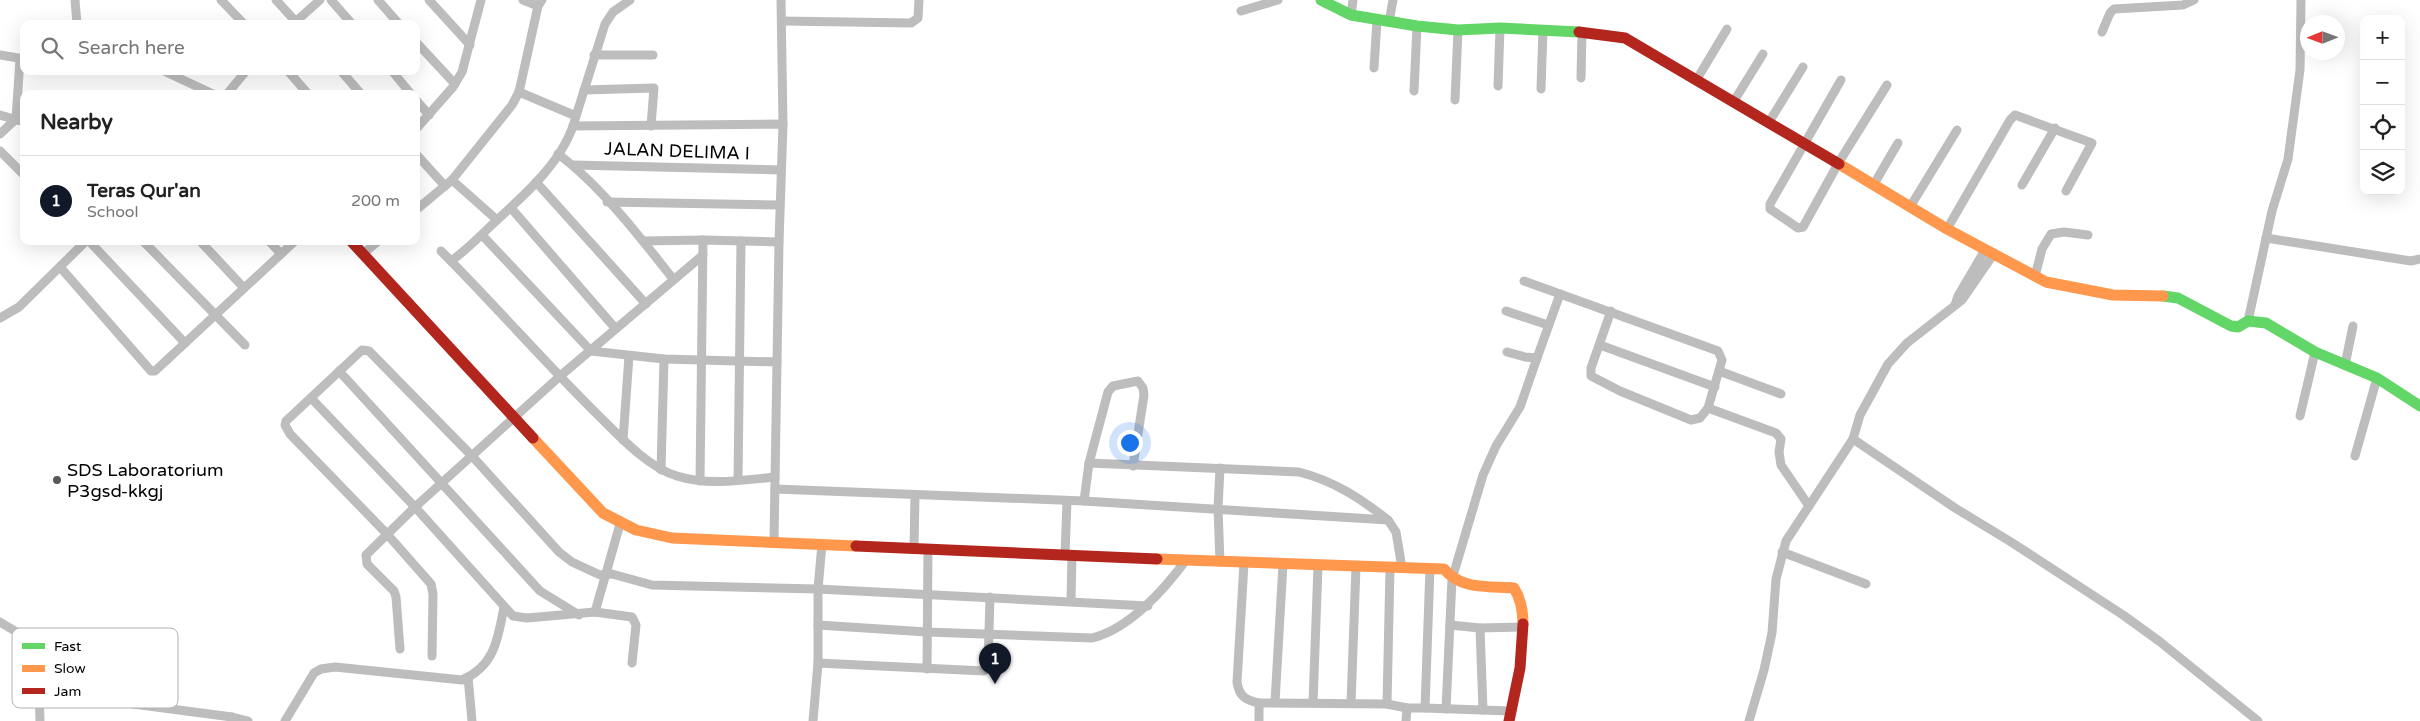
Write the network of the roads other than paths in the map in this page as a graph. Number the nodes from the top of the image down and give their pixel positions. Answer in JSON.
{"nodes":[{"id":1,"x":75,"y":0,"type":"edge"},
{"id":2,"x":221,"y":0,"type":"edge"},
{"id":3,"x":276,"y":0,"type":"edge"},
{"id":4,"x":320,"y":0,"type":"edge"},
{"id":5,"x":332,"y":0,"type":"edge"},
{"id":6,"x":378,"y":0,"type":"edge"},
{"id":7,"x":429,"y":0,"type":"edge"},
{"id":8,"x":523,"y":0,"type":"edge"},
{"id":9,"x":630,"y":0,"type":"edge"},
{"id":10,"x":781,"y":0,"type":"edge"},
{"id":11,"x":919,"y":0,"type":"edge"},
{"id":12,"x":1278,"y":0,"type":"edge"},
{"id":13,"x":1321,"y":0,"type":"edge"},
{"id":14,"x":1353,"y":0,"type":"edge"},
{"id":15,"x":1393,"y":0,"type":"edge"},
{"id":16,"x":2194,"y":0,"type":"edge"},
{"id":17,"x":2301,"y":0,"type":"edge"},
{"id":18,"x":479,"y":1,"type":"edge"},
{"id":19,"x":540,"y":3,"type":"edge"},
{"id":20,"x":1241,"y":10,"type":"dead end"},
{"id":21,"x":1351,"y":15,"type":"junction"},
{"id":22,"x":76,"y":20,"type":"edge"},
{"id":23,"x":240,"y":20,"type":"edge"},
{"id":24,"x":293,"y":20,"type":"edge"},
{"id":25,"x":298,"y":20,"type":"edge"},
{"id":26,"x":349,"y":20,"type":"edge"},
{"id":27,"x":396,"y":20,"type":"edge"},
{"id":28,"x":1376,"y":20,"type":"junction"},
{"id":29,"x":782,"y":21,"type":"junction"},
{"id":30,"x":1389,"y":22,"type":"junction"},
{"id":31,"x":1417,"y":26,"type":"junction"},
{"id":32,"x":1500,"y":28,"type":"junction"},
{"id":33,"x":1727,"y":29,"type":"dead end"},
{"id":34,"x":1458,"y":30,"type":"junction"},
{"id":35,"x":1543,"y":30,"type":"junction"},
{"id":36,"x":1582,"y":32,"type":"junction"},
{"id":37,"x":2102,"y":32,"type":"dead end"},
{"id":38,"x":470,"y":45,"type":"junction"},
{"id":39,"x":420,"y":46,"type":"edge"},
{"id":40,"x":1763,"y":54,"type":"dead end"},
{"id":41,"x":0,"y":55,"type":"edge"},
{"id":42,"x":594,"y":55,"type":"junction"},
{"id":43,"x":653,"y":55,"type":"dead end"},
{"id":44,"x":20,"y":59,"type":"edge"},
{"id":45,"x":1803,"y":67,"type":"dead end"},
{"id":46,"x":1374,"y":68,"type":"dead end"},
{"id":47,"x":21,"y":75,"type":"edge"},
{"id":48,"x":173,"y":75,"type":"edge"},
{"id":49,"x":243,"y":75,"type":"edge"},
{"id":50,"x":291,"y":75,"type":"edge"},
{"id":51,"x":344,"y":75,"type":"edge"},
{"id":52,"x":395,"y":75,"type":"edge"},
{"id":53,"x":1581,"y":78,"type":"dead end"},
{"id":54,"x":1697,"y":79,"type":"junction"},
{"id":55,"x":1841,"y":80,"type":"dead end"},
{"id":56,"x":455,"y":84,"type":"junction"},
{"id":57,"x":1887,"y":85,"type":"dead end"},
{"id":58,"x":1498,"y":86,"type":"dead end"},
{"id":59,"x":1541,"y":89,"type":"dead end"},
{"id":60,"x":21,"y":90,"type":"edge"},
{"id":61,"x":205,"y":90,"type":"edge"},
{"id":62,"x":230,"y":90,"type":"edge"},
{"id":63,"x":305,"y":90,"type":"edge"},
{"id":64,"x":358,"y":90,"type":"edge"},
{"id":65,"x":408,"y":90,"type":"edge"},
{"id":66,"x":584,"y":90,"type":"junction"},
{"id":67,"x":1414,"y":91,"type":"dead end"},
{"id":68,"x":519,"y":92,"type":"junction"},
{"id":69,"x":1455,"y":100,"type":"dead end"},
{"id":70,"x":1734,"y":101,"type":"junction"},
{"id":71,"x":420,"y":105,"type":"edge"},
{"id":72,"x":0,"y":115,"type":"edge"},
{"id":73,"x":429,"y":115,"type":"junction"},
{"id":74,"x":576,"y":116,"type":"junction"},
{"id":75,"x":20,"y":121,"type":"edge"},
{"id":76,"x":1769,"y":122,"type":"junction"},
{"id":77,"x":783,"y":124,"type":"junction"},
{"id":78,"x":420,"y":125,"type":"edge"},
{"id":79,"x":573,"y":126,"type":"junction"},
{"id":80,"x":651,"y":126,"type":"junction"},
{"id":81,"x":2055,"y":128,"type":"junction"},
{"id":82,"x":1957,"y":130,"type":"dead end"},
{"id":83,"x":0,"y":134,"type":"edge"},
{"id":84,"x":1804,"y":143,"type":"junction"},
{"id":85,"x":1898,"y":143,"type":"dead end"},
{"id":86,"x":0,"y":151,"type":"edge"},
{"id":87,"x":558,"y":154,"type":"junction"},
{"id":88,"x":420,"y":158,"type":"edge"},
{"id":89,"x":1838,"y":163,"type":"junction"},
{"id":90,"x":573,"y":165,"type":"junction"},
{"id":91,"x":781,"y":170,"type":"junction"},
{"id":92,"x":20,"y":171,"type":"edge"},
{"id":93,"x":536,"y":182,"type":"junction"},
{"id":94,"x":448,"y":183,"type":"junction"},
{"id":95,"x":1874,"y":184,"type":"junction"},
{"id":96,"x":2022,"y":185,"type":"dead end"},
{"id":97,"x":2066,"y":191,"type":"dead end"},
{"id":98,"x":607,"y":202,"type":"junction"},
{"id":99,"x":780,"y":205,"type":"junction"},
{"id":100,"x":420,"y":207,"type":"edge"},
{"id":101,"x":1910,"y":207,"type":"junction"},
{"id":102,"x":511,"y":208,"type":"junction"},
{"id":103,"x":497,"y":220,"type":"junction"},
{"id":104,"x":1947,"y":229,"type":"junction"},
{"id":105,"x":482,"y":235,"type":"junction"},
{"id":106,"x":2088,"y":235,"type":"dead end"},
{"id":107,"x":2266,"y":238,"type":"junction"},
{"id":108,"x":703,"y":240,"type":"junction"},
{"id":109,"x":644,"y":241,"type":"junction"},
{"id":110,"x":741,"y":241,"type":"junction"},
{"id":111,"x":778,"y":242,"type":"junction"},
{"id":112,"x":87,"y":245,"type":"edge"},
{"id":113,"x":91,"y":245,"type":"edge"},
{"id":114,"x":147,"y":245,"type":"edge"},
{"id":115,"x":204,"y":245,"type":"edge"},
{"id":116,"x":273,"y":245,"type":"edge"},
{"id":117,"x":291,"y":245,"type":"edge"},
{"id":118,"x":355,"y":245,"type":"edge"},
{"id":119,"x":373,"y":245,"type":"edge"},
{"id":120,"x":441,"y":251,"type":"dead end"},
{"id":121,"x":1989,"y":252,"type":"junction"},
{"id":122,"x":281,"y":254,"type":"junction"},
{"id":123,"x":363,"y":254,"type":"junction"},
{"id":124,"x":703,"y":254,"type":"junction"},
{"id":125,"x":2420,"y":259,"type":"edge"},
{"id":126,"x":451,"y":261,"type":"junction"},
{"id":127,"x":60,"y":268,"type":"junction"},
{"id":128,"x":2035,"y":276,"type":"junction"},
{"id":129,"x":674,"y":279,"type":"junction"},
{"id":130,"x":1524,"y":281,"type":"dead end"},
{"id":131,"x":244,"y":288,"type":"junction"},
{"id":132,"x":1560,"y":294,"type":"junction"},
{"id":133,"x":646,"y":304,"type":"junction"},
{"id":134,"x":1506,"y":311,"type":"dead end"},
{"id":135,"x":1611,"y":311,"type":"junction"},
{"id":136,"x":215,"y":316,"type":"junction"},
{"id":137,"x":0,"y":318,"type":"edge"},
{"id":138,"x":2248,"y":321,"type":"junction"},
{"id":139,"x":1548,"y":325,"type":"junction"},
{"id":140,"x":2353,"y":326,"type":"dead end"},
{"id":141,"x":615,"y":328,"type":"junction"},
{"id":142,"x":185,"y":343,"type":"junction"},
{"id":143,"x":246,"y":345,"type":"dead end"},
{"id":144,"x":1600,"y":345,"type":"junction"},
{"id":145,"x":591,"y":350,"type":"junction"},
{"id":146,"x":1507,"y":352,"type":"dead end"},
{"id":147,"x":2315,"y":352,"type":"junction"},
{"id":148,"x":629,"y":356,"type":"junction"},
{"id":149,"x":1537,"y":358,"type":"junction"},
{"id":150,"x":664,"y":359,"type":"junction"},
{"id":151,"x":702,"y":359,"type":"junction"},
{"id":152,"x":741,"y":359,"type":"junction"},
{"id":153,"x":777,"y":362,"type":"junction"},
{"id":154,"x":2345,"y":365,"type":"junction"},
{"id":155,"x":339,"y":371,"type":"junction"},
{"id":156,"x":1719,"y":371,"type":"junction"},
{"id":157,"x":558,"y":375,"type":"junction"},
{"id":158,"x":2377,"y":378,"type":"junction"},
{"id":159,"x":1715,"y":387,"type":"junction"},
{"id":160,"x":1781,"y":394,"type":"dead end"},
{"id":161,"x":311,"y":398,"type":"junction"},
{"id":162,"x":2420,"y":406,"type":"edge"},
{"id":163,"x":1708,"y":408,"type":"junction"},
{"id":164,"x":2300,"y":416,"type":"dead end"},
{"id":165,"x":514,"y":417,"type":"junction"},
{"id":166,"x":1852,"y":439,"type":"junction"},
{"id":167,"x":623,"y":440,"type":"junction"},
{"id":168,"x":472,"y":456,"type":"junction"},
{"id":169,"x":2355,"y":456,"type":"dead end"},
{"id":170,"x":1089,"y":463,"type":"junction"},
{"id":171,"x":1133,"y":466,"type":"junction"},
{"id":172,"x":1220,"y":468,"type":"junction"},
{"id":173,"x":661,"y":470,"type":"junction"},
{"id":174,"x":775,"y":477,"type":"junction"},
{"id":175,"x":700,"y":480,"type":"junction"},
{"id":176,"x":738,"y":480,"type":"junction"},
{"id":177,"x":441,"y":483,"type":"junction"},
{"id":178,"x":775,"y":489,"type":"junction"},
{"id":179,"x":914,"y":495,"type":"junction"},
{"id":180,"x":1084,"y":501,"type":"junction"},
{"id":181,"x":1067,"y":502,"type":"junction"},
{"id":182,"x":1809,"y":506,"type":"junction"},
{"id":183,"x":415,"y":507,"type":"junction"},
{"id":184,"x":1218,"y":508,"type":"junction"},
{"id":185,"x":1388,"y":520,"type":"junction"},
{"id":186,"x":620,"y":524,"type":"junction"},
{"id":187,"x":387,"y":534,"type":"junction"},
{"id":188,"x":774,"y":541,"type":"junction"},
{"id":189,"x":822,"y":544,"type":"junction"},
{"id":190,"x":914,"y":548,"type":"junction"},
{"id":191,"x":928,"y":549,"type":"junction"},
{"id":192,"x":1782,"y":552,"type":"junction"},
{"id":193,"x":1069,"y":555,"type":"junction"},
{"id":194,"x":1186,"y":560,"type":"junction"},
{"id":195,"x":1220,"y":562,"type":"junction"},
{"id":196,"x":1244,"y":563,"type":"junction"},
{"id":197,"x":1283,"y":564,"type":"junction"},
{"id":198,"x":1318,"y":566,"type":"junction"},
{"id":199,"x":1356,"y":567,"type":"junction"},
{"id":200,"x":1396,"y":568,"type":"junction"},
{"id":201,"x":1430,"y":568,"type":"junction"},
{"id":202,"x":607,"y":574,"type":"junction"},
{"id":203,"x":1452,"y":578,"type":"junction"},
{"id":204,"x":1866,"y":584,"type":"dead end"},
{"id":205,"x":818,"y":589,"type":"junction"},
{"id":206,"x":927,"y":594,"type":"junction"},
{"id":207,"x":990,"y":597,"type":"junction"},
{"id":208,"x":1071,"y":600,"type":"junction"},
{"id":209,"x":1148,"y":606,"type":"junction"},
{"id":210,"x":504,"y":607,"type":"junction"},
{"id":211,"x":595,"y":612,"type":"junction"},
{"id":212,"x":579,"y":615,"type":"junction"},
{"id":213,"x":0,"y":622,"type":"edge"},
{"id":214,"x":818,"y":625,"type":"junction"},
{"id":215,"x":1450,"y":625,"type":"junction"},
{"id":216,"x":1522,"y":626,"type":"junction"},
{"id":217,"x":1480,"y":628,"type":"junction"},
{"id":218,"x":12,"y":629,"type":"edge"},
{"id":219,"x":927,"y":632,"type":"junction"},
{"id":220,"x":989,"y":634,"type":"junction"},
{"id":221,"x":400,"y":649,"type":"dead end"},
{"id":222,"x":432,"y":656,"type":"dead end"},
{"id":223,"x":632,"y":663,"type":"dead end"},
{"id":224,"x":818,"y":663,"type":"junction"},
{"id":225,"x":927,"y":669,"type":"junction"},
{"id":226,"x":468,"y":677,"type":"junction"},
{"id":227,"x":1276,"y":702,"type":"junction"},
{"id":228,"x":1259,"y":703,"type":"junction"},
{"id":229,"x":1313,"y":703,"type":"junction"},
{"id":230,"x":1351,"y":703,"type":"junction"},
{"id":231,"x":1387,"y":704,"type":"junction"},
{"id":232,"x":40,"y":708,"type":"edge"},
{"id":233,"x":159,"y":708,"type":"edge"},
{"id":234,"x":1407,"y":708,"type":"junction"},
{"id":235,"x":1425,"y":708,"type":"junction"},
{"id":236,"x":1446,"y":709,"type":"junction"},
{"id":237,"x":1482,"y":710,"type":"junction"},
{"id":238,"x":1509,"y":716,"type":"edge"},
{"id":239,"x":232,"y":719,"type":"edge"},
{"id":240,"x":40,"y":721,"type":"edge"},
{"id":241,"x":248,"y":721,"type":"edge"},
{"id":242,"x":285,"y":721,"type":"edge"},
{"id":243,"x":472,"y":721,"type":"edge"},
{"id":244,"x":813,"y":721,"type":"edge"},
{"id":245,"x":1259,"y":721,"type":"edge"},
{"id":246,"x":1406,"y":721,"type":"edge"},
{"id":247,"x":1749,"y":721,"type":"edge"},
{"id":248,"x":2258,"y":721,"type":"edge"}],
"edges":[{"from":1,"to":22,"type":"street"},
{"from":2,"to":23,"type":"street"},
{"from":3,"to":24,"type":"street"},
{"from":4,"to":25,"type":"street"},
{"from":5,"to":26,"type":"street"},
{"from":6,"to":27,"type":"street"},
{"from":7,"to":38,"type":"street"},
{"from":8,"to":19,"type":"street"},
{"from":9,"to":42,"type":"street"},
{"from":10,"to":29,"type":"street"},
{"from":11,"to":29,"type":"street"},
{"from":12,"to":20,"type":"street"},
{"from":13,"to":21,"type":"street"},
{"from":14,"to":21,"type":"street"},
{"from":15,"to":30,"type":"street"},
{"from":16,"to":37,"type":"street"},
{"from":17,"to":107,"type":"street"},
{"from":18,"to":38,"type":"street"},
{"from":19,"to":68,"type":"street"},
{"from":21,"to":28,"type":"street"},
{"from":28,"to":30,"type":"street"},
{"from":28,"to":46,"type":"street"},
{"from":29,"to":77,"type":"street"},
{"from":30,"to":31,"type":"street"},
{"from":31,"to":34,"type":"street"},
{"from":31,"to":67,"type":"street"},
{"from":32,"to":34,"type":"street"},
{"from":32,"to":35,"type":"street"},
{"from":32,"to":58,"type":"street"},
{"from":33,"to":54,"type":"street"},
{"from":34,"to":69,"type":"street"},
{"from":35,"to":36,"type":"street"},
{"from":35,"to":59,"type":"street"},
{"from":36,"to":53,"type":"street"},
{"from":36,"to":54,"type":"street"},
{"from":38,"to":56,"type":"street"},
{"from":39,"to":56,"type":"street"},
{"from":40,"to":70,"type":"street"},
{"from":41,"to":44,"type":"street"},
{"from":42,"to":43,"type":"street"},
{"from":42,"to":66,"type":"street"},
{"from":45,"to":76,"type":"street"},
{"from":47,"to":60,"type":"street"},
{"from":48,"to":61,"type":"street"},
{"from":49,"to":62,"type":"street"},
{"from":50,"to":63,"type":"street"},
{"from":51,"to":64,"type":"street"},
{"from":52,"to":65,"type":"street"},
{"from":54,"to":70,"type":"street"},
{"from":55,"to":84,"type":"street"},
{"from":56,"to":73,"type":"street"},
{"from":57,"to":89,"type":"street"},
{"from":66,"to":74,"type":"street"},
{"from":66,"to":80,"type":"street"},
{"from":68,"to":74,"type":"street"},
{"from":68,"to":94,"type":"street"},
{"from":70,"to":76,"type":"street"},
{"from":71,"to":73,"type":"street"},
{"from":72,"to":75,"type":"street"},
{"from":73,"to":78,"type":"street"},
{"from":74,"to":79,"type":"street"},
{"from":75,"to":83,"type":"street"},
{"from":76,"to":84,"type":"street"},
{"from":77,"to":80,"type":"street"},
{"from":77,"to":91,"type":"street"},
{"from":79,"to":80,"type":"street"},
{"from":79,"to":87,"type":"street"},
{"from":81,"to":96,"type":"street"},
{"from":81,"to":97,"type":"street"},
{"from":81,"to":104,"type":"street"},
{"from":82,"to":101,"type":"street"},
{"from":84,"to":89,"type":"street"},
{"from":84,"to":89,"type":"street"},
{"from":85,"to":95,"type":"street"},
{"from":86,"to":92,"type":"street"},
{"from":87,"to":90,"type":"street"},
{"from":87,"to":93,"type":"street"},
{"from":88,"to":94,"type":"street"},
{"from":89,"to":95,"type":"street"},
{"from":90,"to":91,"type":"street","name":"JALAN DELIMA I"},
{"from":90,"to":98,"type":"street"},
{"from":91,"to":99,"type":"street"},
{"from":93,"to":102,"type":"street"},
{"from":93,"to":133,"type":"street"},
{"from":94,"to":100,"type":"street"},
{"from":94,"to":103,"type":"street"},
{"from":95,"to":101,"type":"street"},
{"from":98,"to":99,"type":"street"},
{"from":98,"to":109,"type":"street"},
{"from":99,"to":111,"type":"street"},
{"from":101,"to":104,"type":"street"},
{"from":102,"to":103,"type":"street"},
{"from":102,"to":141,"type":"street"},
{"from":103,"to":105,"type":"street"},
{"from":104,"to":121,"type":"street"},
{"from":105,"to":126,"type":"street"},
{"from":105,"to":145,"type":"street"},
{"from":106,"to":128,"type":"street"},
{"from":107,"to":125,"type":"street"},
{"from":107,"to":138,"type":"street"},
{"from":108,"to":109,"type":"street"},
{"from":108,"to":110,"type":"street"},
{"from":108,"to":124,"type":"street"},
{"from":109,"to":129,"type":"street"},
{"from":110,"to":111,"type":"street"},
{"from":110,"to":152,"type":"street"},
{"from":111,"to":153,"type":"street"},
{"from":112,"to":127,"type":"street"},
{"from":113,"to":142,"type":"street"},
{"from":114,"to":136,"type":"street"},
{"from":115,"to":131,"type":"street"},
{"from":116,"to":122,"type":"street"},
{"from":117,"to":122,"type":"street"},
{"from":118,"to":123,"type":"street"},
{"from":119,"to":123,"type":"street"},
{"from":120,"to":126,"type":"street"},
{"from":121,"to":128,"type":"street"},
{"from":121,"to":166,"type":"street"},
{"from":122,"to":131,"type":"street"},
{"from":123,"to":165,"type":"street"},
{"from":124,"to":129,"type":"street"},
{"from":124,"to":151,"type":"street"},
{"from":126,"to":157,"type":"street"},
{"from":127,"to":137,"type":"street"},
{"from":127,"to":142,"type":"street"},
{"from":128,"to":138,"type":"street"},
{"from":129,"to":133,"type":"street"},
{"from":130,"to":132,"type":"street"},
{"from":131,"to":136,"type":"street"},
{"from":132,"to":135,"type":"street"},
{"from":132,"to":139,"type":"street"},
{"from":133,"to":141,"type":"street"},
{"from":134,"to":139,"type":"street"},
{"from":135,"to":144,"type":"street"},
{"from":135,"to":156,"type":"street"},
{"from":136,"to":142,"type":"street"},
{"from":136,"to":143,"type":"street"},
{"from":138,"to":147,"type":"street"},
{"from":139,"to":149,"type":"street"},
{"from":140,"to":154,"type":"street"},
{"from":141,"to":145,"type":"street"},
{"from":144,"to":159,"type":"street"},
{"from":144,"to":163,"type":"street"},
{"from":145,"to":148,"type":"street"},
{"from":145,"to":157,"type":"street"},
{"from":146,"to":149,"type":"street"},
{"from":147,"to":154,"type":"street"},
{"from":147,"to":164,"type":"street"},
{"from":148,"to":150,"type":"street"},
{"from":148,"to":167,"type":"street"},
{"from":149,"to":203,"type":"street"},
{"from":150,"to":151,"type":"street"},
{"from":150,"to":173,"type":"street"},
{"from":151,"to":152,"type":"street"},
{"from":151,"to":175,"type":"street"},
{"from":152,"to":153,"type":"street"},
{"from":152,"to":176,"type":"street"},
{"from":153,"to":174,"type":"street"},
{"from":154,"to":158,"type":"street"},
{"from":155,"to":161,"type":"street"},
{"from":155,"to":168,"type":"street"},
{"from":155,"to":177,"type":"street"},
{"from":156,"to":159,"type":"street"},
{"from":156,"to":160,"type":"street"},
{"from":157,"to":165,"type":"street"},
{"from":157,"to":167,"type":"street"},
{"from":158,"to":162,"type":"street"},
{"from":158,"to":169,"type":"street"},
{"from":159,"to":163,"type":"street"},
{"from":161,"to":183,"type":"street"},
{"from":161,"to":187,"type":"street"},
{"from":163,"to":182,"type":"street"},
{"from":165,"to":168,"type":"street"},
{"from":165,"to":186,"type":"street"},
{"from":166,"to":182,"type":"street"},
{"from":166,"to":248,"type":"street"},
{"from":167,"to":173,"type":"street"},
{"from":168,"to":177,"type":"street"},
{"from":168,"to":202,"type":"street"},
{"from":170,"to":171,"type":"street"},
{"from":170,"to":171,"type":"street"},
{"from":170,"to":180,"type":"street"},
{"from":171,"to":172,"type":"street"},
{"from":172,"to":184,"type":"street"},
{"from":172,"to":185,"type":"street"},
{"from":173,"to":175,"type":"street"},
{"from":174,"to":176,"type":"street"},
{"from":174,"to":178,"type":"street"},
{"from":175,"to":176,"type":"street"},
{"from":177,"to":183,"type":"street"},
{"from":177,"to":212,"type":"street"},
{"from":178,"to":179,"type":"street"},
{"from":178,"to":188,"type":"street"},
{"from":179,"to":181,"type":"street"},
{"from":179,"to":190,"type":"street"},
{"from":180,"to":181,"type":"street"},
{"from":180,"to":184,"type":"street"},
{"from":181,"to":193,"type":"street"},
{"from":182,"to":192,"type":"street"},
{"from":183,"to":187,"type":"street"},
{"from":183,"to":210,"type":"street"},
{"from":184,"to":185,"type":"street"},
{"from":184,"to":195,"type":"street"},
{"from":185,"to":200,"type":"street"},
{"from":186,"to":188,"type":"street"},
{"from":186,"to":202,"type":"street"},
{"from":187,"to":221,"type":"street"},
{"from":187,"to":222,"type":"street"},
{"from":188,"to":189,"type":"street"},
{"from":189,"to":190,"type":"street"},
{"from":189,"to":205,"type":"street"},
{"from":190,"to":191,"type":"street"},
{"from":191,"to":193,"type":"street"},
{"from":191,"to":206,"type":"street"},
{"from":192,"to":204,"type":"street"},
{"from":192,"to":247,"type":"street"},
{"from":193,"to":194,"type":"street"},
{"from":193,"to":208,"type":"street"},
{"from":194,"to":195,"type":"street"},
{"from":194,"to":209,"type":"street"},
{"from":195,"to":196,"type":"street"},
{"from":196,"to":197,"type":"street"},
{"from":196,"to":228,"type":"street"},
{"from":197,"to":198,"type":"street"},
{"from":197,"to":227,"type":"street"},
{"from":198,"to":199,"type":"street"},
{"from":198,"to":229,"type":"street"},
{"from":199,"to":200,"type":"street"},
{"from":199,"to":230,"type":"street"},
{"from":200,"to":201,"type":"street"},
{"from":200,"to":231,"type":"street"},
{"from":201,"to":203,"type":"street"},
{"from":201,"to":235,"type":"street"},
{"from":202,"to":205,"type":"street"},
{"from":202,"to":211,"type":"street"},
{"from":203,"to":215,"type":"street"},
{"from":203,"to":216,"type":"street"},
{"from":205,"to":206,"type":"street"},
{"from":205,"to":214,"type":"street"},
{"from":206,"to":207,"type":"street"},
{"from":206,"to":219,"type":"street"},
{"from":207,"to":208,"type":"street"},
{"from":207,"to":220,"type":"street"},
{"from":208,"to":209,"type":"street"},
{"from":209,"to":220,"type":"street"},
{"from":210,"to":212,"type":"street"},
{"from":210,"to":226,"type":"street"},
{"from":211,"to":212,"type":"street"},
{"from":211,"to":223,"type":"street"},
{"from":213,"to":218,"type":"street"},
{"from":214,"to":219,"type":"street"},
{"from":214,"to":224,"type":"street"},
{"from":215,"to":217,"type":"street"},
{"from":215,"to":236,"type":"street"},
{"from":216,"to":217,"type":"street"},
{"from":216,"to":238,"type":"street"},
{"from":217,"to":237,"type":"street"},
{"from":219,"to":220,"type":"street"},
{"from":219,"to":225,"type":"street"},
{"from":220,"to":225,"type":"street"},
{"from":224,"to":225,"type":"street"},
{"from":224,"to":244,"type":"street"},
{"from":226,"to":242,"type":"street"},
{"from":226,"to":243,"type":"street"},
{"from":227,"to":228,"type":"street"},
{"from":227,"to":229,"type":"street"},
{"from":228,"to":245,"type":"street"},
{"from":229,"to":230,"type":"street"},
{"from":230,"to":231,"type":"street"},
{"from":231,"to":234,"type":"street"},
{"from":232,"to":240,"type":"street"},
{"from":233,"to":239,"type":"street"},
{"from":234,"to":235,"type":"street"},
{"from":234,"to":246,"type":"street"},
{"from":235,"to":236,"type":"street"},
{"from":236,"to":237,"type":"street"},
{"from":237,"to":238,"type":"street"},
{"from":239,"to":241,"type":"street"}]}
